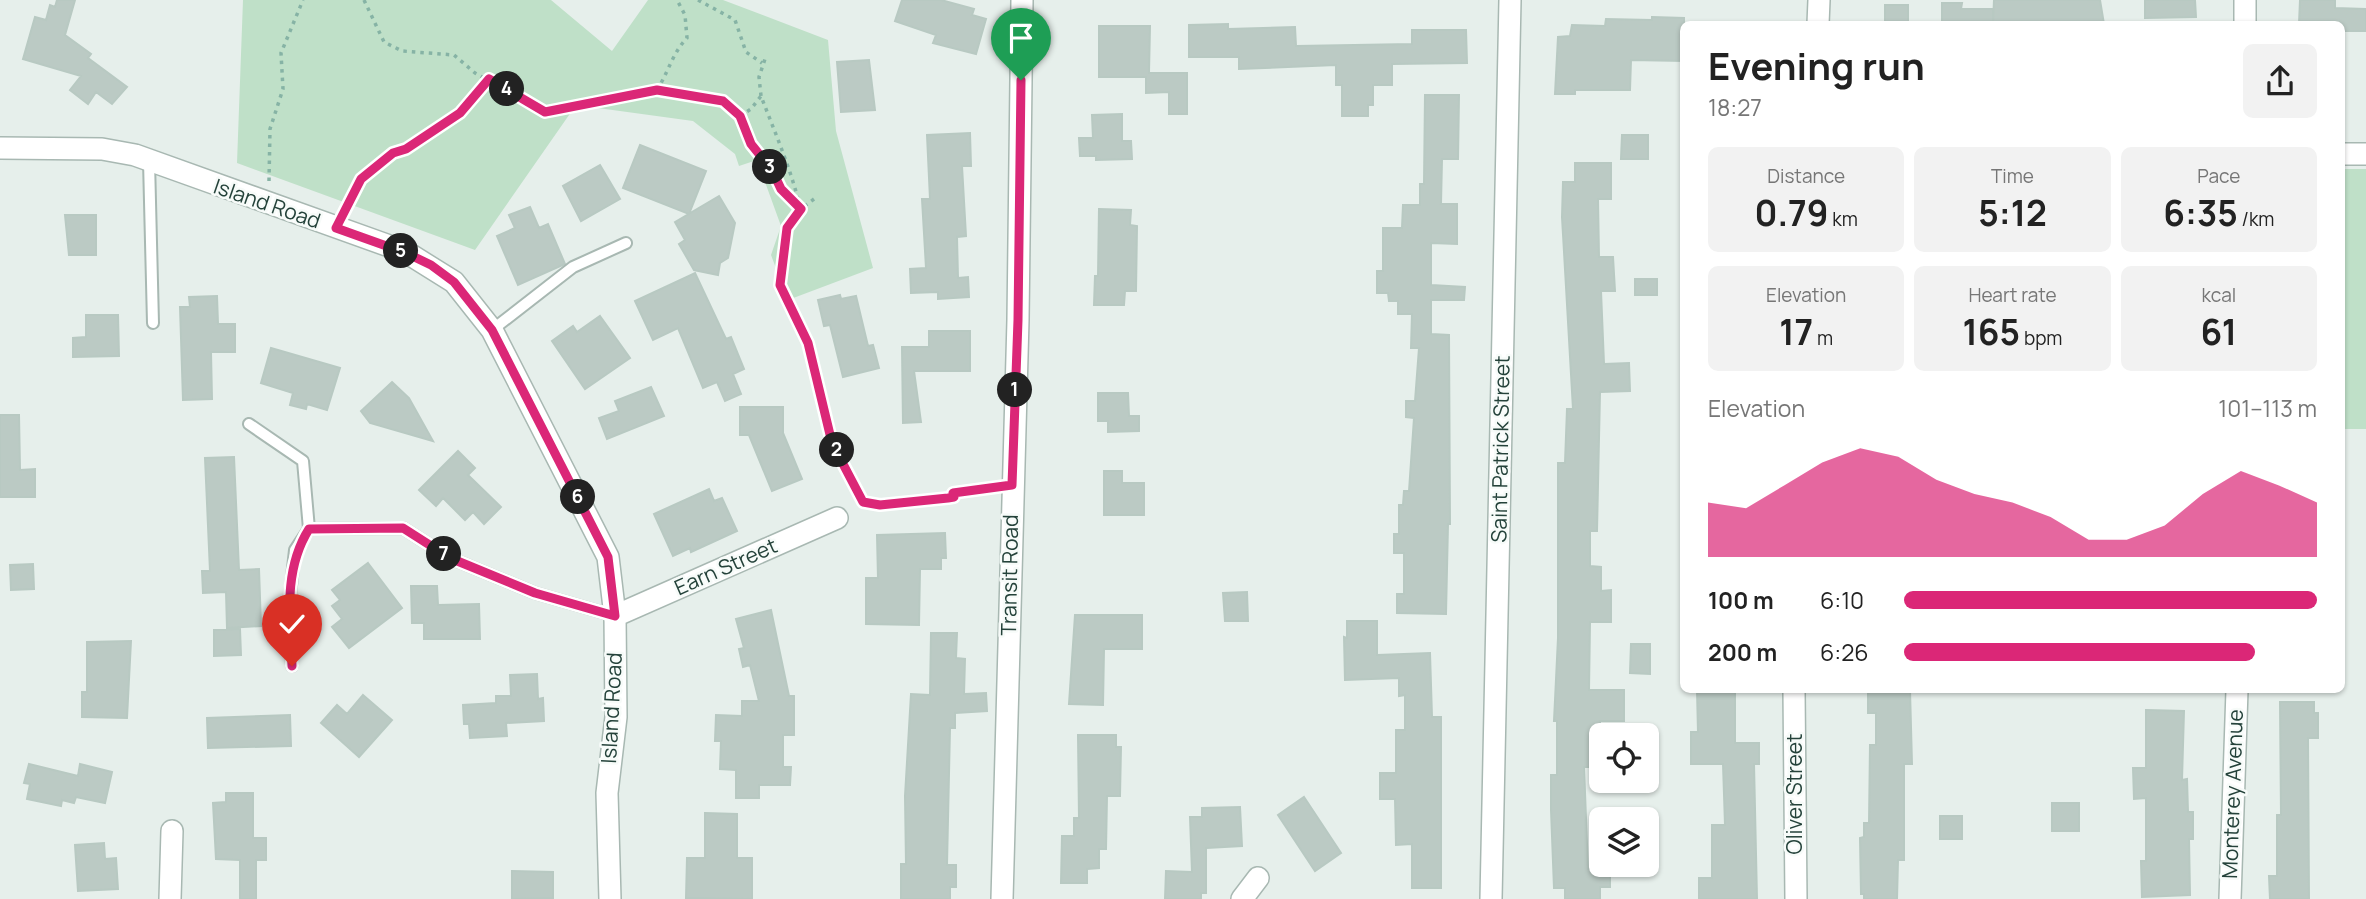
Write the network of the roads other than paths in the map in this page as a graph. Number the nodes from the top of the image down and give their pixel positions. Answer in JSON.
{"nodes":[{"id":1,"x":1022,"y":0,"type":"edge"},
{"id":2,"x":1510,"y":0,"type":"edge"},
{"id":3,"x":1819,"y":0,"type":"edge"},
{"id":4,"x":2245,"y":0,"type":"edge"},
{"id":5,"x":1818,"y":21,"type":"edge"},
{"id":6,"x":2245,"y":21,"type":"edge"},
{"id":7,"x":0,"y":148,"type":"edge"},
{"id":8,"x":2345,"y":154,"type":"edge"},
{"id":9,"x":2366,"y":154,"type":"edge"},
{"id":10,"x":149,"y":161,"type":"junction"},
{"id":11,"x":626,"y":243,"type":"dead end"},
{"id":12,"x":153,"y":323,"type":"dead end"},
{"id":13,"x":492,"y":330,"type":"junction"},
{"id":14,"x":249,"y":424,"type":"dead end"},
{"id":15,"x":836,"y":518,"type":"dead end"},
{"id":16,"x":309,"y":529,"type":"junction"},
{"id":17,"x":615,"y":616,"type":"junction"},
{"id":18,"x":292,"y":666,"type":"dead end"},
{"id":19,"x":1794,"y":693,"type":"edge"},
{"id":20,"x":2236,"y":693,"type":"edge"},
{"id":21,"x":173,"y":831,"type":"dead end"},
{"id":22,"x":1258,"y":878,"type":"dead end"},
{"id":23,"x":170,"y":899,"type":"edge"},
{"id":24,"x":610,"y":899,"type":"edge"},
{"id":25,"x":1002,"y":899,"type":"edge"},
{"id":26,"x":1242,"y":899,"type":"edge"},
{"id":27,"x":1491,"y":899,"type":"edge"},
{"id":28,"x":1796,"y":899,"type":"edge"},
{"id":29,"x":2230,"y":899,"type":"edge"}],
"edges":[{"from":1,"to":25,"type":"street","name":"Transit Road"},
{"from":2,"to":27,"type":"street","name":"Saint Patrick Street"},
{"from":3,"to":5,"type":"street"},
{"from":4,"to":6,"type":"street"},
{"from":7,"to":10,"type":"street","name":"Island Road"},
{"from":8,"to":9,"type":"street"},
{"from":10,"to":12,"type":"lane"},
{"from":10,"to":13,"type":"street","name":"Island Road"},
{"from":11,"to":13,"type":"lane"},
{"from":13,"to":17,"type":"street","name":"Island Road"},
{"from":14,"to":16,"type":"lane"},
{"from":15,"to":17,"type":"street","name":"Earn Street"},
{"from":16,"to":17,"type":"lane"},
{"from":16,"to":18,"type":"lane"},
{"from":17,"to":24,"type":"street","name":"Island Road"},
{"from":19,"to":28,"type":"street","name":"Oliver Street"},
{"from":20,"to":29,"type":"street","name":"Monterey Avenue"},
{"from":21,"to":23,"type":"street"},
{"from":22,"to":26,"type":"street"}]}
